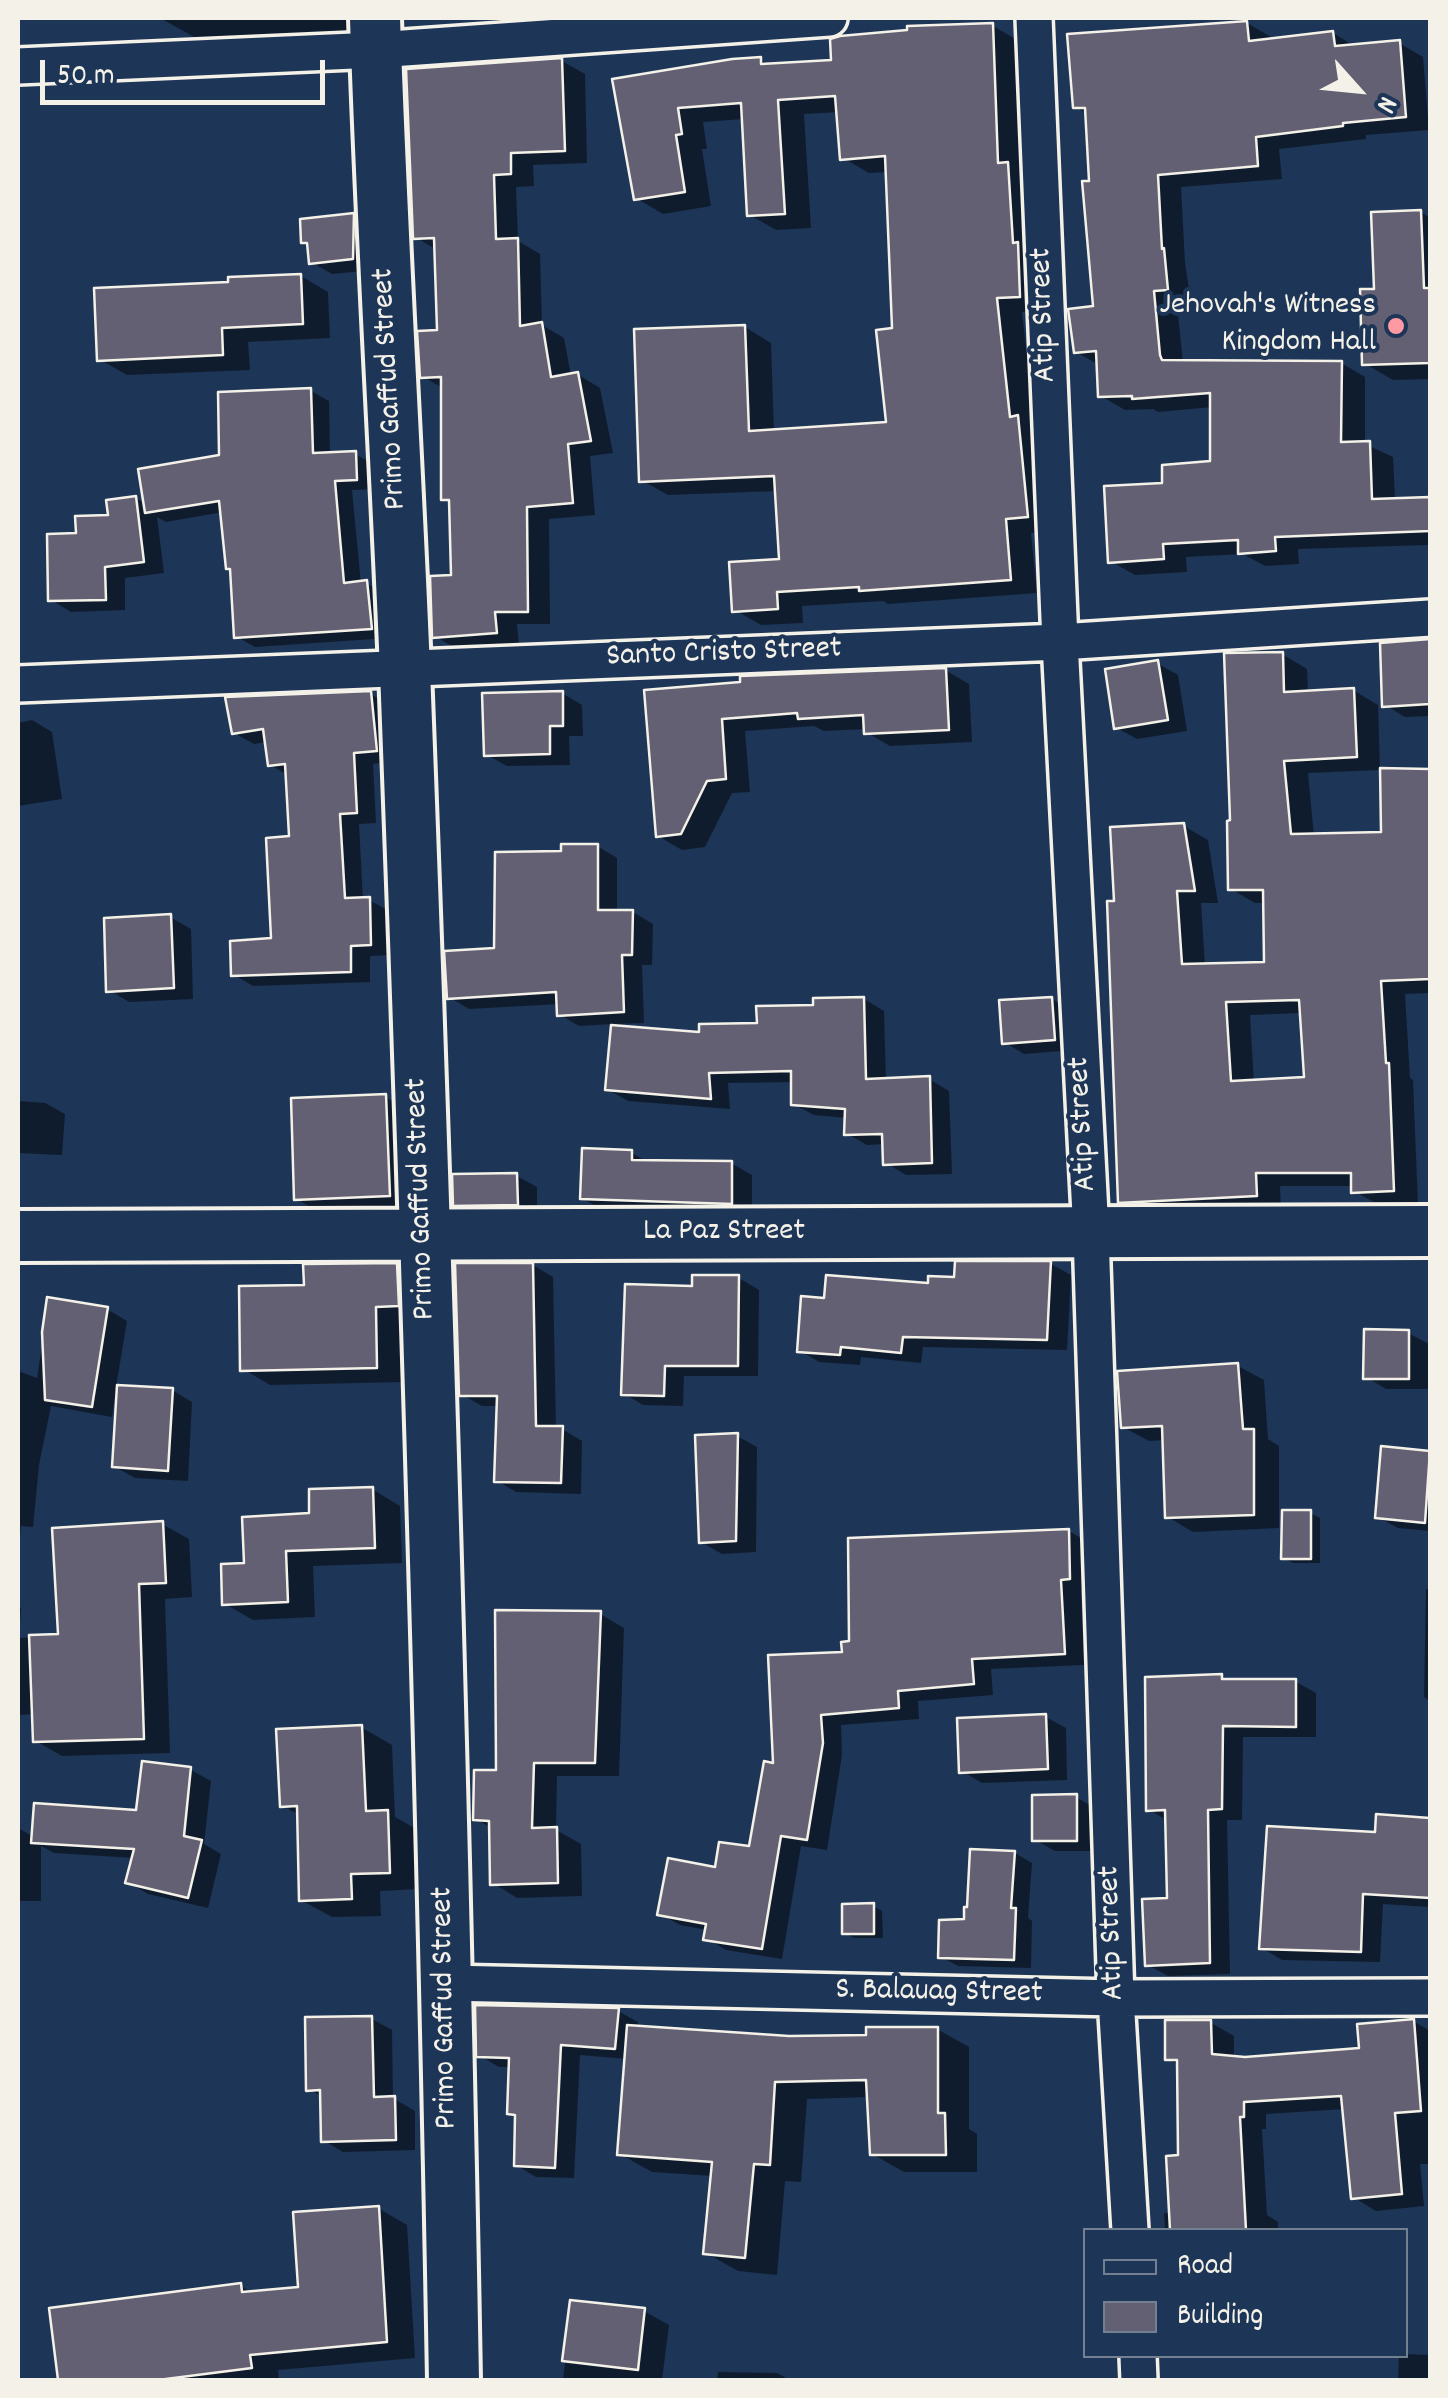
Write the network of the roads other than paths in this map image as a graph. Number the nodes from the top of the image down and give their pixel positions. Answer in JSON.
{"nodes":[{"id":1,"x":829,"y":18,"type":"edge"},
{"id":2,"x":1034,"y":18,"type":"edge"},
{"id":3,"x":376,"y":34,"type":"edge"},
{"id":4,"x":18,"y":66,"type":"edge"},
{"id":5,"x":1430,"y":618,"type":"edge"},
{"id":6,"x":1060,"y":642,"type":"junction"},
{"id":7,"x":405,"y":668,"type":"junction"},
{"id":8,"x":18,"y":684,"type":"edge"},
{"id":9,"x":1430,"y":1231,"type":"edge"},
{"id":10,"x":424,"y":1234,"type":"junction"},
{"id":11,"x":1091,"y":1234,"type":"junction"},
{"id":12,"x":18,"y":1236,"type":"edge"},
{"id":13,"x":447,"y":1982,"type":"junction"},
{"id":14,"x":1430,"y":1997,"type":"edge"},
{"id":15,"x":1116,"y":1998,"type":"junction"},
{"id":16,"x":1130,"y":2228,"type":"edge"},
{"id":17,"x":454,"y":2380,"type":"edge"}],
"edges":[{"from":1,"to":3,"type":"street"},
{"from":2,"to":6,"type":"street","name":"Atip Street"},
{"from":3,"to":4,"type":"street"},
{"from":3,"to":7,"type":"main road","name":"Primo Gaffud Street"},
{"from":5,"to":6,"type":"street","name":"Santo Cristo Street"},
{"from":6,"to":7,"type":"street","name":"Santo Cristo Street"},
{"from":6,"to":11,"type":"street","name":"Atip Street"},
{"from":7,"to":8,"type":"street","name":"Santo Cristo Street"},
{"from":7,"to":10,"type":"main road","name":"Primo Gaffud Street"},
{"from":9,"to":11,"type":"main road","name":"La Paz Street"},
{"from":10,"to":11,"type":"main road","name":"La Paz Street"},
{"from":10,"to":12,"type":"main road","name":"La Paz Street"},
{"from":10,"to":13,"type":"main road","name":"Primo Gaffud Street"},
{"from":11,"to":15,"type":"street","name":"Atip Street"},
{"from":13,"to":15,"type":"street","name":"S. Balauag Street"},
{"from":13,"to":17,"type":"main road","name":"Primo Gaffud Street"},
{"from":14,"to":15,"type":"street","name":"S. Balauag Street"},
{"from":15,"to":16,"type":"street","name":"Atip Street"}]}
